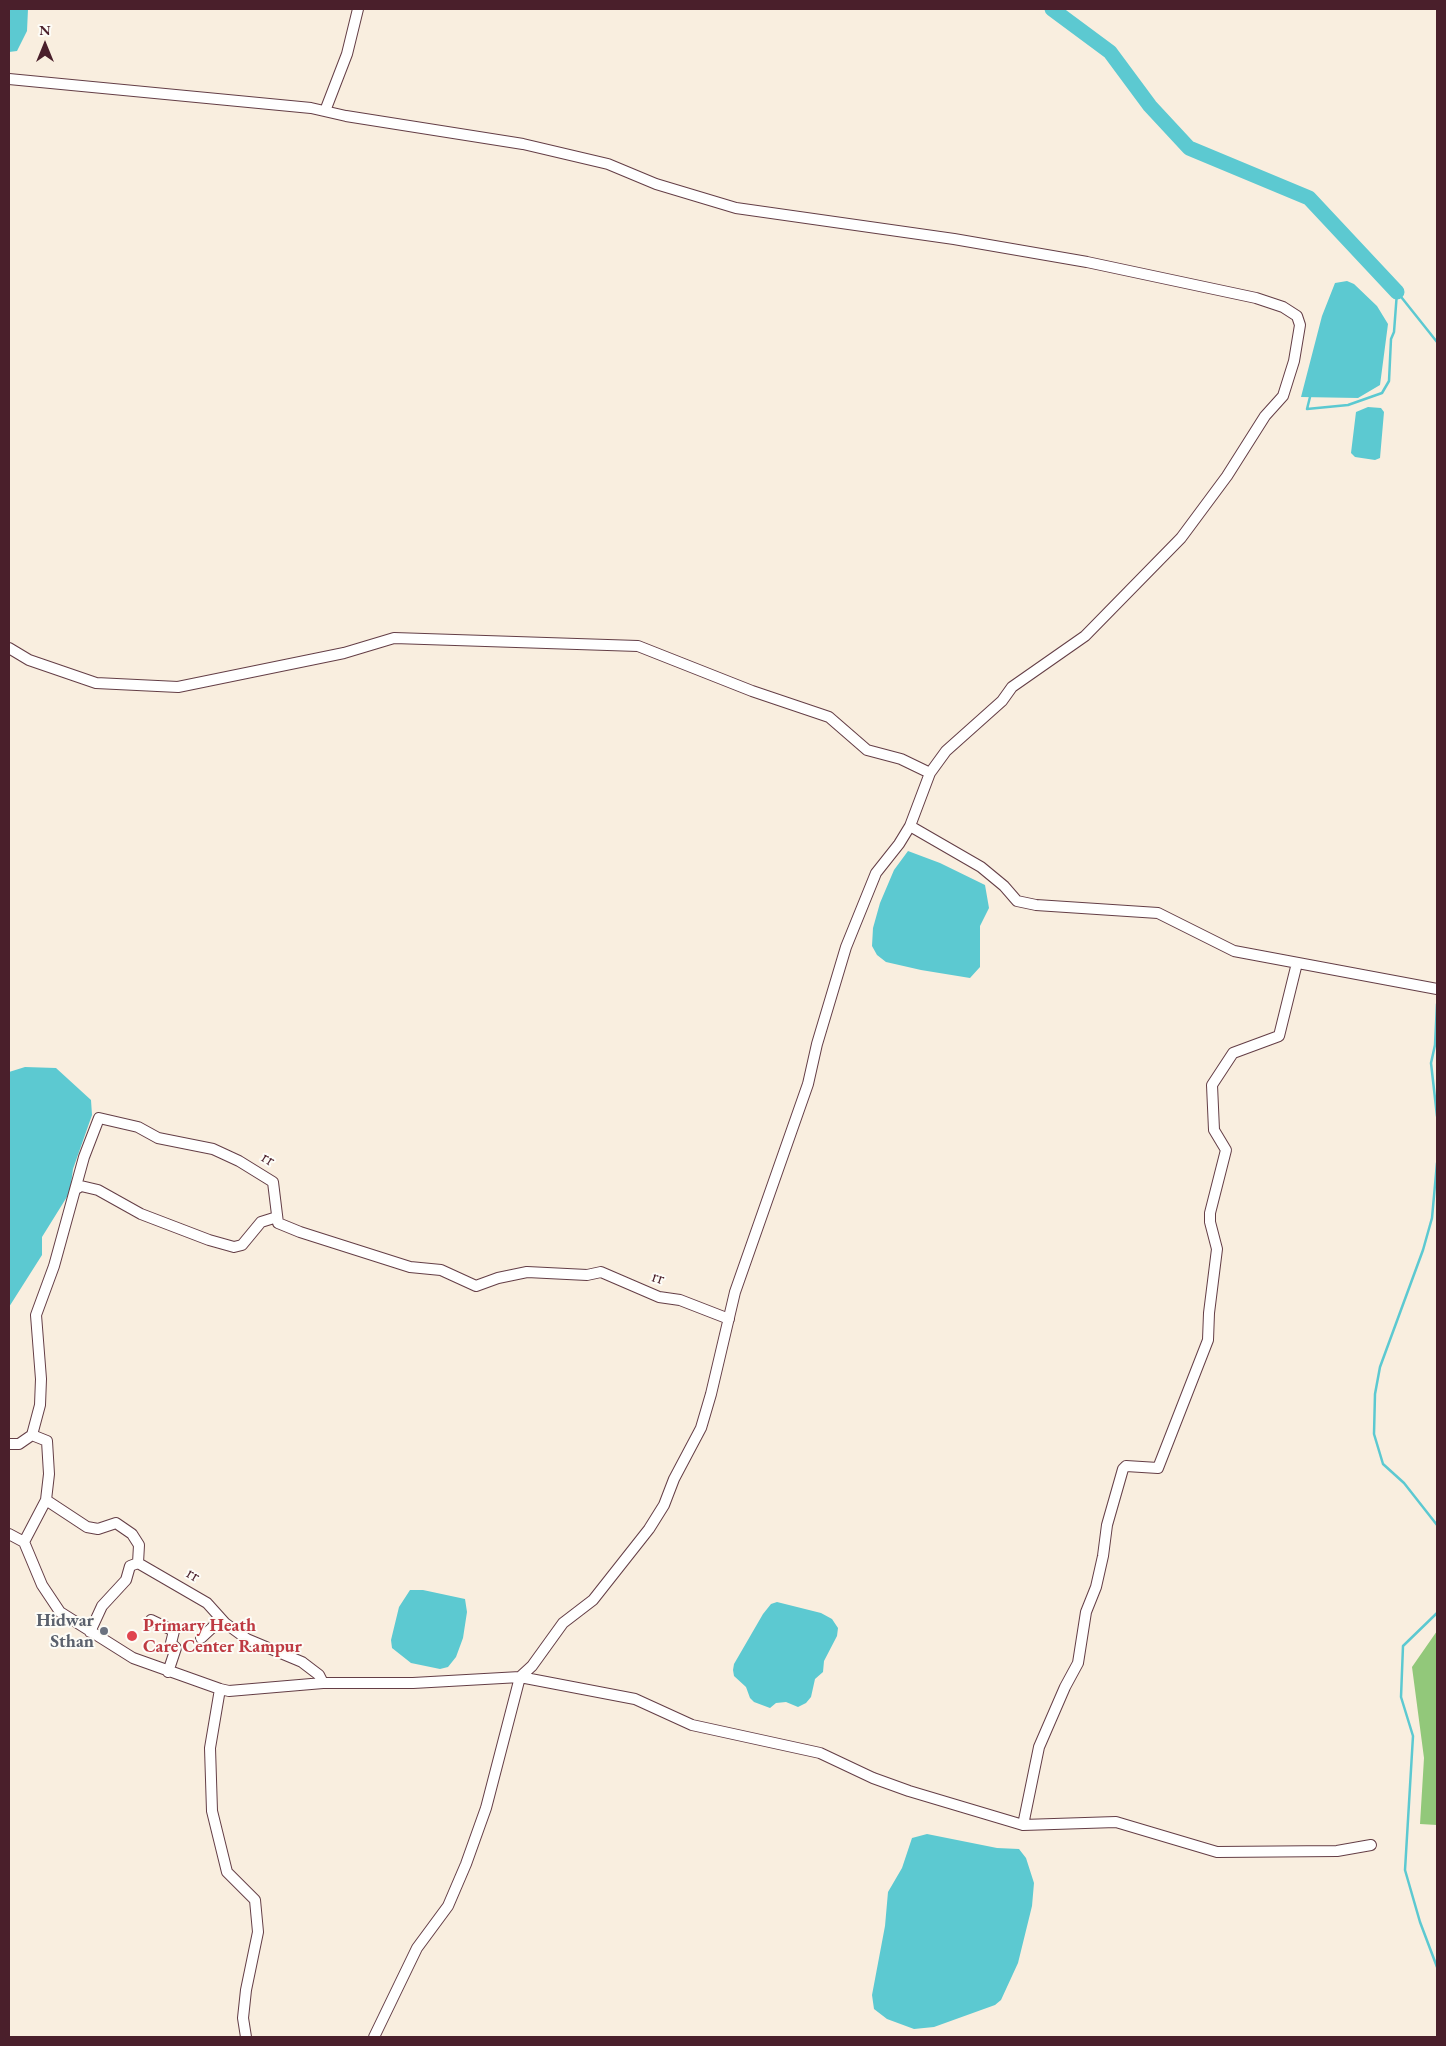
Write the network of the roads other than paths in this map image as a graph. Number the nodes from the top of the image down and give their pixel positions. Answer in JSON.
{"nodes":[{"id":1,"x":358,"y":9,"type":"edge"},
{"id":2,"x":9,"y":79,"type":"edge"},
{"id":3,"x":325,"y":111,"type":"junction"},
{"id":4,"x":9,"y":648,"type":"edge"},
{"id":5,"x":930,"y":773,"type":"junction"},
{"id":6,"x":910,"y":826,"type":"junction"},
{"id":7,"x":1296,"y":963,"type":"junction"},
{"id":8,"x":1437,"y":989,"type":"edge"},
{"id":9,"x":76,"y":1190,"type":"junction"},
{"id":10,"x":278,"y":1217,"type":"junction"},
{"id":11,"x":729,"y":1319,"type":"junction"},
{"id":12,"x":32,"y":1435,"type":"junction"},
{"id":13,"x":9,"y":1444,"type":"edge"},
{"id":14,"x":46,"y":1500,"type":"junction"},
{"id":15,"x":9,"y":1534,"type":"edge"},
{"id":16,"x":24,"y":1542,"type":"junction"},
{"id":17,"x":138,"y":1563,"type":"junction"},
{"id":18,"x":151,"y":1620,"type":"dead end"},
{"id":19,"x":225,"y":1623,"type":"junction"},
{"id":20,"x":90,"y":1632,"type":"junction"},
{"id":21,"x":201,"y":1638,"type":"dead end"},
{"id":22,"x":168,"y":1672,"type":"junction"},
{"id":23,"x":520,"y":1677,"type":"junction"},
{"id":24,"x":323,"y":1683,"type":"junction"},
{"id":25,"x":220,"y":1689,"type":"junction"},
{"id":26,"x":1023,"y":1825,"type":"junction"},
{"id":27,"x":1371,"y":1845,"type":"dead end"},
{"id":28,"x":246,"y":2037,"type":"edge"},
{"id":29,"x":374,"y":2037,"type":"edge"}],
"edges":[{"from":1,"to":3,"type":"street"},
{"from":2,"to":3,"type":"street"},
{"from":3,"to":5,"type":"street"},
{"from":4,"to":5,"type":"street"},
{"from":5,"to":6,"type":"street"},
{"from":6,"to":7,"type":"street"},
{"from":6,"to":11,"type":"street"},
{"from":7,"to":8,"type":"street"},
{"from":7,"to":26,"type":"street"},
{"from":9,"to":10,"type":"street"},
{"from":9,"to":10,"type":"street","name":"rr"},
{"from":9,"to":12,"type":"street","name":"rr"},
{"from":10,"to":11,"type":"street","name":"rr"},
{"from":11,"to":23,"type":"street"},
{"from":12,"to":13,"type":"street"},
{"from":12,"to":14,"type":"street"},
{"from":14,"to":16,"type":"street"},
{"from":14,"to":17,"type":"street"},
{"from":15,"to":16,"type":"street"},
{"from":16,"to":20,"type":"street"},
{"from":17,"to":19,"type":"street","name":"rr"},
{"from":17,"to":20,"type":"street"},
{"from":18,"to":22,"type":"street"},
{"from":19,"to":21,"type":"street"},
{"from":19,"to":24,"type":"street","name":"rr"},
{"from":20,"to":22,"type":"street"},
{"from":22,"to":25,"type":"street"},
{"from":23,"to":24,"type":"street"},
{"from":23,"to":26,"type":"street"},
{"from":23,"to":29,"type":"street"},
{"from":24,"to":25,"type":"street"},
{"from":25,"to":28,"type":"street"},
{"from":26,"to":27,"type":"street"}]}
